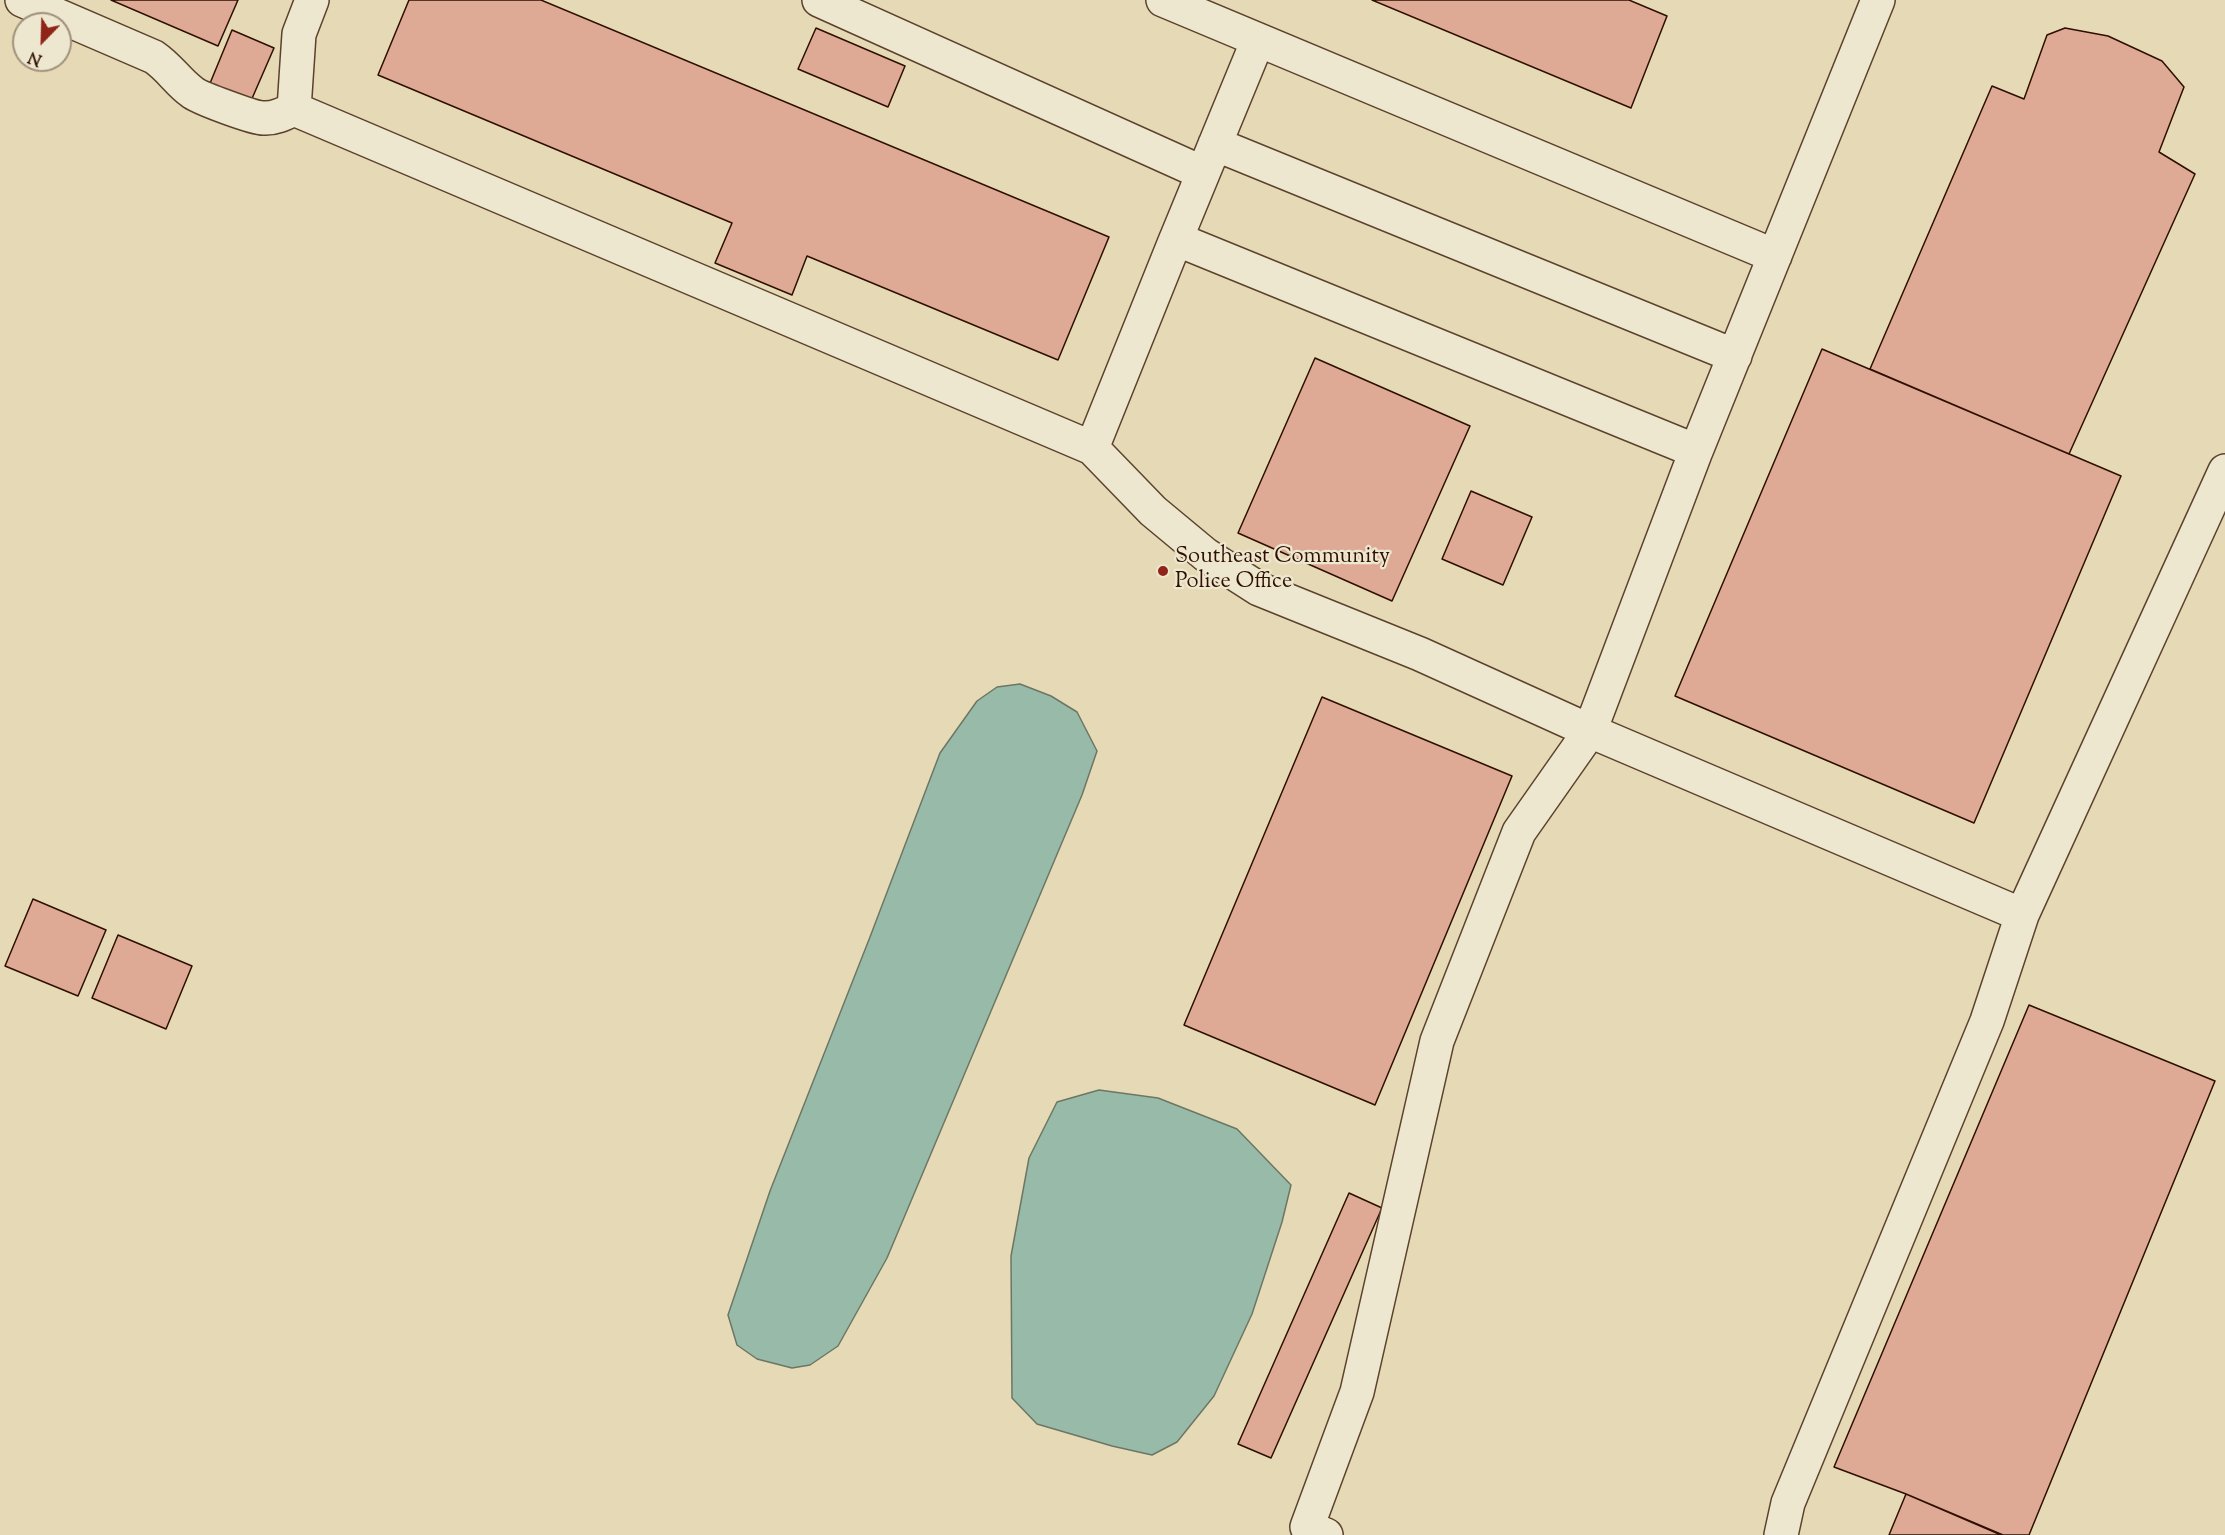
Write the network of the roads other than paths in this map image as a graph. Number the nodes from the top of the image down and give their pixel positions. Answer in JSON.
{"nodes":[{"id":1,"x":22,"y":0,"type":"edge"},
{"id":2,"x":312,"y":0,"type":"edge"},
{"id":3,"x":819,"y":0,"type":"edge"},
{"id":4,"x":1163,"y":0,"type":"edge"},
{"id":5,"x":1878,"y":0,"type":"edge"},
{"id":6,"x":1258,"y":40,"type":"junction"},
{"id":7,"x":294,"y":110,"type":"junction"},
{"id":8,"x":1209,"y":158,"type":"junction"},
{"id":9,"x":1176,"y":239,"type":"junction"},
{"id":10,"x":1775,"y":256,"type":"junction"},
{"id":11,"x":1735,"y":356,"type":"junction"},
{"id":12,"x":1092,"y":448,"type":"junction"},
{"id":13,"x":1696,"y":452,"type":"junction"},
{"id":14,"x":2225,"y":471,"type":"edge"},
{"id":15,"x":1590,"y":730,"type":"junction"},
{"id":16,"x":2022,"y":915,"type":"junction"},
{"id":17,"x":1326,"y":1535,"type":"edge"},
{"id":18,"x":1781,"y":1535,"type":"edge"}],
"edges":[{"from":1,"to":7,"type":"lane"},
{"from":2,"to":7,"type":"lane"},
{"from":3,"to":8,"type":"lane"},
{"from":4,"to":6,"type":"lane"},
{"from":5,"to":10,"type":"lane"},
{"from":6,"to":8,"type":"lane"},
{"from":6,"to":10,"type":"lane"},
{"from":7,"to":12,"type":"lane"},
{"from":8,"to":9,"type":"lane"},
{"from":8,"to":11,"type":"lane"},
{"from":9,"to":12,"type":"lane"},
{"from":9,"to":13,"type":"lane"},
{"from":10,"to":11,"type":"lane"},
{"from":11,"to":13,"type":"lane"},
{"from":12,"to":15,"type":"lane"},
{"from":13,"to":15,"type":"lane"},
{"from":14,"to":16,"type":"lane"},
{"from":15,"to":16,"type":"lane"},
{"from":15,"to":17,"type":"lane"},
{"from":16,"to":18,"type":"lane"}]}
